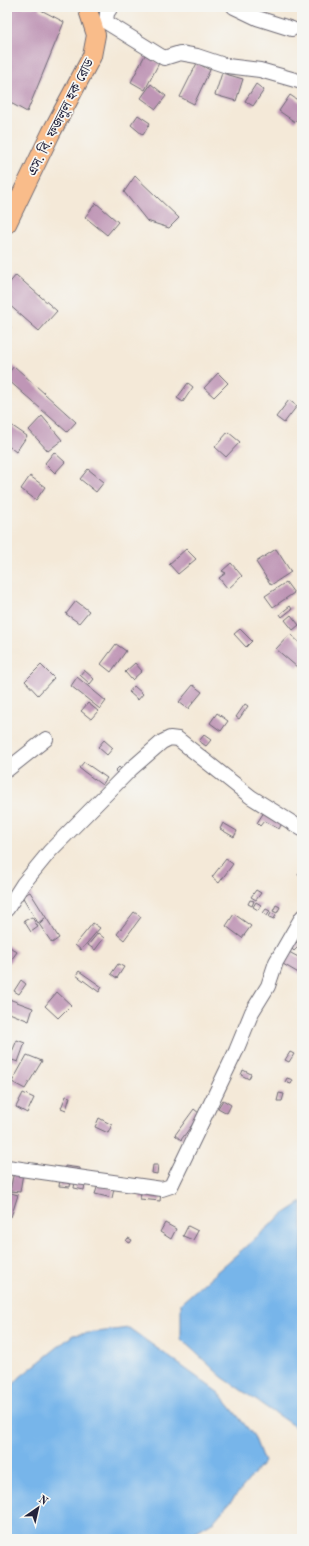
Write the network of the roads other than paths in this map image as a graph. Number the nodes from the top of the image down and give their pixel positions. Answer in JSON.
{"nodes":[{"id":1,"x":87,"y":7,"type":"edge"},
{"id":2,"x":111,"y":7,"type":"edge"},
{"id":3,"x":234,"y":7,"type":"edge"},
{"id":4,"x":292,"y":29,"type":"dead end"},
{"id":5,"x":302,"y":82,"type":"edge"},
{"id":6,"x":7,"y":224,"type":"edge"},
{"id":7,"x":46,"y":739,"type":"dead end"},
{"id":8,"x":7,"y":770,"type":"edge"},
{"id":9,"x":302,"y":829,"type":"edge"},
{"id":10,"x":7,"y":909,"type":"edge"},
{"id":11,"x":302,"y":917,"type":"edge"},
{"id":12,"x":7,"y":1167,"type":"edge"}],
"edges":[{"from":1,"to":6,"type":"main road","name":"এস. বি. ফজলুল হক রোড"},
{"from":2,"to":5,"type":"street"},
{"from":3,"to":4,"type":"street"},
{"from":7,"to":8,"type":"street"},
{"from":9,"to":10,"type":"street"},
{"from":11,"to":12,"type":"street"}]}
